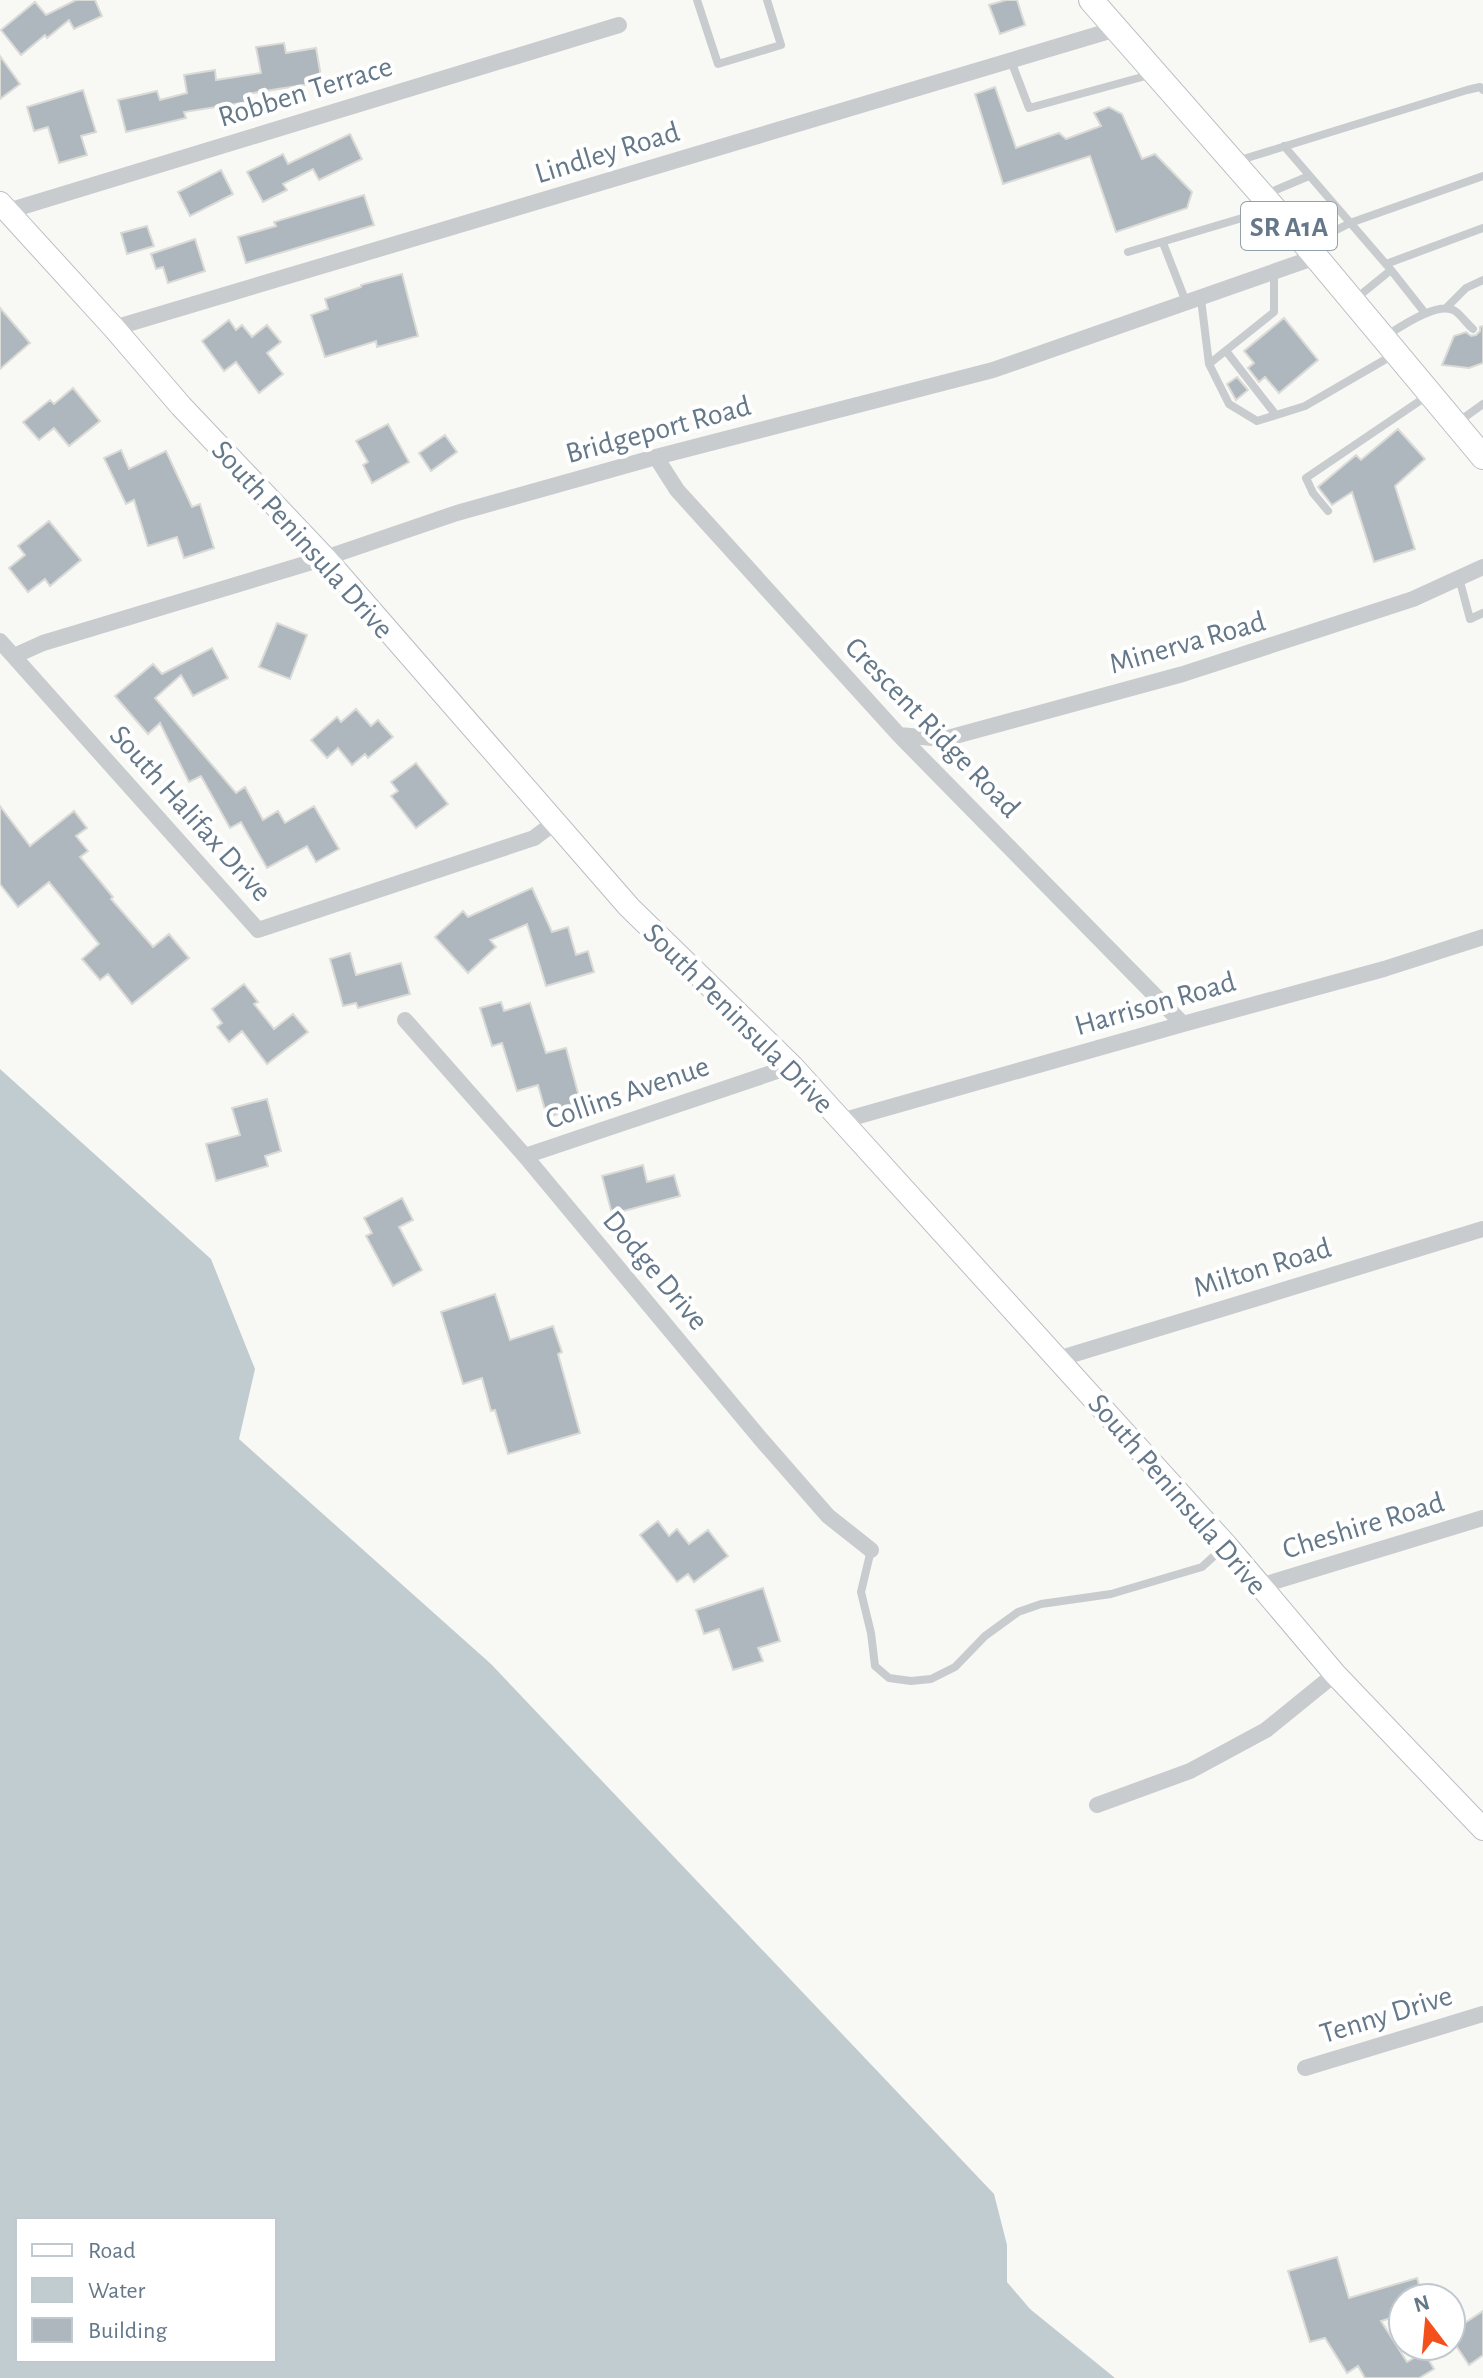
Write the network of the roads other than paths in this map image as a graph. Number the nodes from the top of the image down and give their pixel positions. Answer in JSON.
{"nodes":[{"id":1,"x":697,"y":0,"type":"edge"},
{"id":2,"x":767,"y":0,"type":"edge"},
{"id":3,"x":1091,"y":0,"type":"edge"},
{"id":4,"x":619,"y":25,"type":"dead end"},
{"id":5,"x":1116,"y":29,"type":"junction"},
{"id":6,"x":1011,"y":61,"type":"junction"},
{"id":7,"x":1155,"y":73,"type":"junction"},
{"id":8,"x":1483,"y":90,"type":"edge"},
{"id":9,"x":1284,"y":146,"type":"junction"},
{"id":10,"x":1232,"y":163,"type":"junction"},
{"id":11,"x":1309,"y":176,"type":"junction"},
{"id":12,"x":1483,"y":176,"type":"edge"},
{"id":13,"x":1268,"y":202,"type":"junction"},
{"id":14,"x":4,"y":207,"type":"edge"},
{"id":15,"x":1350,"y":223,"type":"junction"},
{"id":16,"x":1483,"y":228,"type":"edge"},
{"id":17,"x":1163,"y":243,"type":"junction"},
{"id":18,"x":1311,"y":251,"type":"junction"},
{"id":19,"x":1128,"y":252,"type":"dead end"},
{"id":20,"x":1388,"y":267,"type":"junction"},
{"id":21,"x":1274,"y":273,"type":"junction"},
{"id":22,"x":1483,"y":280,"type":"edge"},
{"id":23,"x":1353,"y":300,"type":"junction"},
{"id":24,"x":1194,"y":302,"type":"junction"},
{"id":25,"x":1446,"y":308,"type":"junction"},
{"id":26,"x":1425,"y":313,"type":"junction"},
{"id":27,"x":114,"y":328,"type":"junction"},
{"id":28,"x":1473,"y":329,"type":"dead end"},
{"id":29,"x":1390,"y":345,"type":"junction"},
{"id":30,"x":1226,"y":351,"type":"junction"},
{"id":31,"x":1209,"y":364,"type":"junction"},
{"id":32,"x":1431,"y":394,"type":"junction"},
{"id":33,"x":1483,"y":404,"type":"edge"},
{"id":34,"x":1276,"y":415,"type":"junction"},
{"id":35,"x":1456,"y":424,"type":"junction"},
{"id":36,"x":656,"y":457,"type":"junction"},
{"id":37,"x":1483,"y":457,"type":"edge"},
{"id":38,"x":1328,"y":511,"type":"dead end"},
{"id":39,"x":325,"y":558,"type":"junction"},
{"id":40,"x":1483,"y":567,"type":"edge"},
{"id":41,"x":1459,"y":578,"type":"junction"},
{"id":42,"x":1483,"y":613,"type":"edge"},
{"id":43,"x":0,"y":641,"type":"edge"},
{"id":44,"x":14,"y":656,"type":"junction"},
{"id":45,"x":899,"y":735,"type":"junction"},
{"id":46,"x":554,"y":823,"type":"junction"},
{"id":47,"x":1483,"y":937,"type":"edge"},
{"id":48,"x":405,"y":1020,"type":"dead end"},
{"id":49,"x":1183,"y":1024,"type":"junction"},
{"id":50,"x":792,"y":1066,"type":"junction"},
{"id":51,"x":841,"y":1121,"type":"junction"},
{"id":52,"x":525,"y":1156,"type":"junction"},
{"id":53,"x":1483,"y":1229,"type":"edge"},
{"id":54,"x":1058,"y":1359,"type":"junction"},
{"id":55,"x":1483,"y":1518,"type":"edge"},
{"id":56,"x":1226,"y":1545,"type":"junction"},
{"id":57,"x":871,"y":1550,"type":"joint"},
{"id":58,"x":1260,"y":1586,"type":"junction"},
{"id":59,"x":1335,"y":1674,"type":"junction"},
{"id":60,"x":1097,"y":1805,"type":"dead end"},
{"id":61,"x":1475,"y":1810,"type":"edge"},
{"id":62,"x":1483,"y":1829,"type":"edge"},
{"id":63,"x":1483,"y":2014,"type":"edge"},
{"id":64,"x":1305,"y":2068,"type":"dead end"}],
"edges":[{"from":1,"to":2,"type":"lane"},
{"from":3,"to":5,"type":"main road","number":"SR A1A"},
{"from":4,"to":14,"type":"street","name":"Robben Terrace"},
{"from":5,"to":6,"type":"street","name":"Lindley Road"},
{"from":5,"to":7,"type":"main road","number":"SR A1A"},
{"from":6,"to":7,"type":"lane"},
{"from":6,"to":27,"type":"street","name":"Lindley Road"},
{"from":7,"to":10,"type":"main road","number":"SR A1A"},
{"from":8,"to":9,"type":"lane"},
{"from":9,"to":10,"type":"lane"},
{"from":9,"to":11,"type":"lane"},
{"from":10,"to":13,"type":"main road","number":"SR A1A"},
{"from":11,"to":13,"type":"lane"},
{"from":11,"to":15,"type":"lane"},
{"from":12,"to":15,"type":"lane"},
{"from":13,"to":17,"type":"lane"},
{"from":13,"to":18,"type":"main road","number":"SR A1A"},
{"from":14,"to":27,"type":"main road","name":"South Peninsula Drive"},
{"from":15,"to":18,"type":"lane"},
{"from":15,"to":20,"type":"lane"},
{"from":16,"to":20,"type":"lane"},
{"from":17,"to":19,"type":"lane"},
{"from":17,"to":24,"type":"lane"},
{"from":18,"to":21,"type":"street","name":"Bridgeport Road"},
{"from":18,"to":23,"type":"main road","number":"SR A1A"},
{"from":20,"to":23,"type":"lane"},
{"from":20,"to":26,"type":"lane"},
{"from":21,"to":24,"type":"street","name":"Bridgeport Road"},
{"from":21,"to":30,"type":"lane"},
{"from":22,"to":25,"type":"lane"},
{"from":23,"to":29,"type":"main road","number":"SR A1A"},
{"from":24,"to":31,"type":"lane"},
{"from":24,"to":36,"type":"street","name":"Bridgeport Road"},
{"from":25,"to":26,"type":"lane"},
{"from":25,"to":28,"type":"lane"},
{"from":26,"to":29,"type":"lane"},
{"from":27,"to":39,"type":"main road","name":"South Peninsula Drive"},
{"from":29,"to":32,"type":"main road","number":"SR A1A"},
{"from":29,"to":34,"type":"lane"},
{"from":30,"to":31,"type":"lane"},
{"from":30,"to":34,"type":"lane"},
{"from":31,"to":34,"type":"lane"},
{"from":32,"to":35,"type":"main road","number":"SR A1A"},
{"from":32,"to":38,"type":"lane"},
{"from":33,"to":35,"type":"lane"},
{"from":35,"to":37,"type":"main road","number":"SR A1A"},
{"from":36,"to":39,"type":"street","name":"Bridgeport Road"},
{"from":36,"to":45,"type":"street","name":"Crescent Ridge Road"},
{"from":39,"to":44,"type":"street","name":"Bridgeport Road"},
{"from":39,"to":46,"type":"main road","name":"South Peninsula Drive"},
{"from":40,"to":41,"type":"street","name":"Minerva Road"},
{"from":41,"to":42,"type":"lane"},
{"from":41,"to":45,"type":"street","name":"Minerva Road"},
{"from":43,"to":44,"type":"street","name":"South Halifax Drive"},
{"from":44,"to":46,"type":"street","name":"South Halifax Drive"},
{"from":45,"to":49,"type":"street","name":"Crescent Ridge Road"},
{"from":46,"to":50,"type":"main road","name":"South Peninsula Drive"},
{"from":47,"to":49,"type":"street","name":"Harrison Road"},
{"from":48,"to":52,"type":"street","name":"Dodge Drive"},
{"from":49,"to":51,"type":"street","name":"Harrison Road"},
{"from":50,"to":51,"type":"main road","name":"South Peninsula Drive"},
{"from":50,"to":52,"type":"street","name":"Collins Avenue"},
{"from":51,"to":54,"type":"main road","name":"South Peninsula Drive"},
{"from":52,"to":57,"type":"street","name":"Dodge Drive"},
{"from":53,"to":54,"type":"street","name":"Milton Road"},
{"from":54,"to":56,"type":"main road","name":"South Peninsula Drive"},
{"from":55,"to":58,"type":"street","name":"Cheshire Road"},
{"from":56,"to":57,"type":"lane"},
{"from":56,"to":58,"type":"main road","name":"South Peninsula Drive"},
{"from":58,"to":59,"type":"main road","name":"South Peninsula Drive"},
{"from":59,"to":60,"type":"street"},
{"from":59,"to":61,"type":"main road","name":"South Peninsula Drive"},
{"from":61,"to":62,"type":"main road","name":"South Peninsula Drive"},
{"from":63,"to":64,"type":"street","name":"Tenny Drive"}]}
